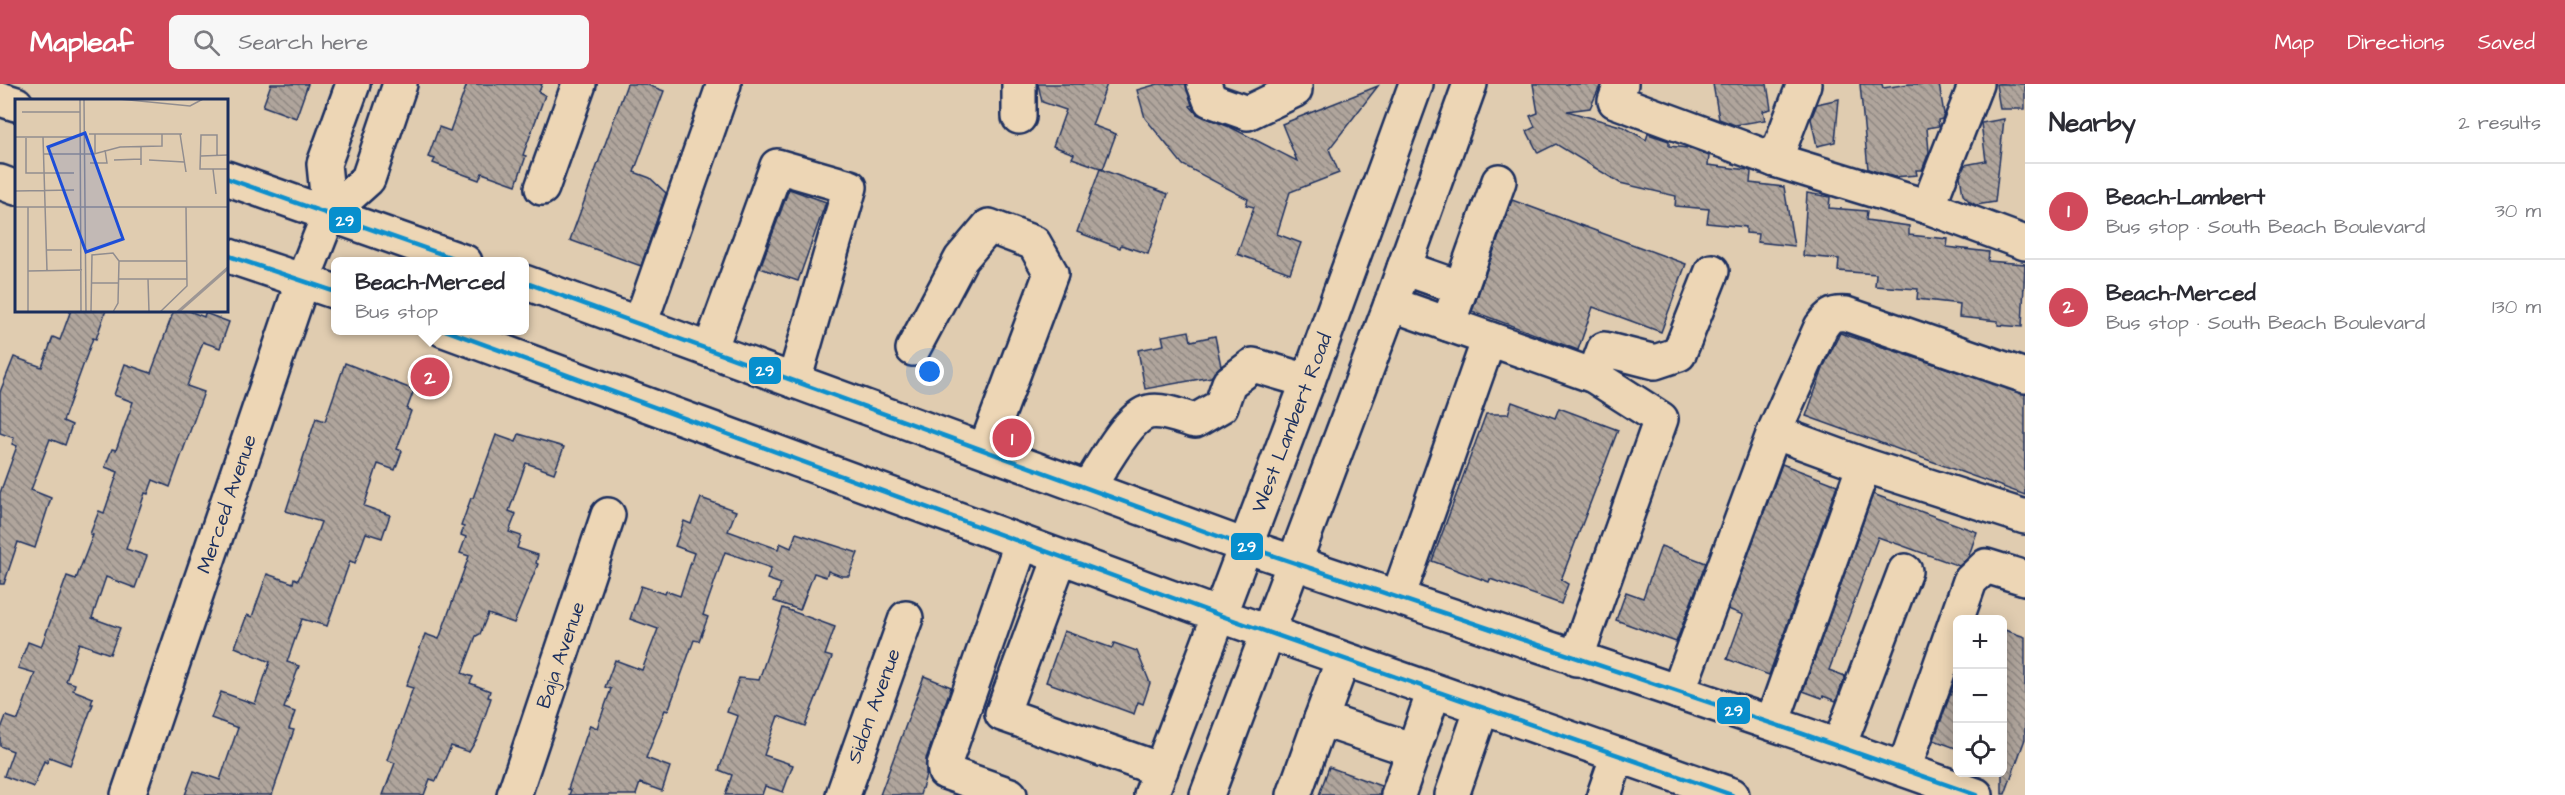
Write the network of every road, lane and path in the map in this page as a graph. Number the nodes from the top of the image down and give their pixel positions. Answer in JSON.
{"nodes":[{"id":1,"x":353,"y":84,"type":"edge"},
{"id":2,"x":400,"y":84,"type":"edge"},
{"id":3,"x":579,"y":84,"type":"edge"},
{"id":4,"x":724,"y":84,"type":"edge"},
{"id":5,"x":1019,"y":84,"type":"edge"},
{"id":6,"x":1204,"y":84,"type":"edge"},
{"id":7,"x":1295,"y":84,"type":"edge"},
{"id":8,"x":1416,"y":84,"type":"edge"},
{"id":9,"x":1470,"y":84,"type":"edge"},
{"id":10,"x":1621,"y":84,"type":"edge"},
{"id":11,"x":1804,"y":84,"type":"edge"},
{"id":12,"x":1976,"y":84,"type":"edge"},
{"id":13,"x":0,"y":99,"type":"edge"},
{"id":14,"x":15,"y":105,"type":"edge"},
{"id":15,"x":1019,"y":117,"type":"dead end"},
{"id":16,"x":1775,"y":159,"type":"junction"},
{"id":17,"x":228,"y":179,"type":"edge"},
{"id":18,"x":1499,"y":181,"type":"dead end"},
{"id":19,"x":0,"y":182,"type":"edge"},
{"id":20,"x":15,"y":188,"type":"edge"},
{"id":21,"x":542,"y":188,"type":"dead end"},
{"id":22,"x":1928,"y":207,"type":"junction"},
{"id":23,"x":329,"y":214,"type":"junction"},
{"id":24,"x":2025,"y":243,"type":"edge"},
{"id":25,"x":228,"y":256,"type":"edge"},
{"id":26,"x":453,"y":257,"type":"edge"},
{"id":27,"x":1404,"y":268,"type":"junction"},
{"id":28,"x":1712,"y":271,"type":"dead end"},
{"id":29,"x":303,"y":280,"type":"junction"},
{"id":30,"x":529,"y":283,"type":"edge"},
{"id":31,"x":1461,"y":288,"type":"junction"},
{"id":32,"x":331,"y":290,"type":"edge"},
{"id":33,"x":1390,"y":304,"type":"junction"},
{"id":34,"x":640,"y":324,"type":"junction"},
{"id":35,"x":1448,"y":324,"type":"junction"},
{"id":36,"x":457,"y":335,"type":"edge"},
{"id":37,"x":1489,"y":339,"type":"junction"},
{"id":38,"x":913,"y":349,"type":"dead end"},
{"id":39,"x":710,"y":350,"type":"junction"},
{"id":40,"x":1594,"y":376,"type":"junction"},
{"id":41,"x":2025,"y":376,"type":"edge"},
{"id":42,"x":794,"y":381,"type":"junction"},
{"id":43,"x":1308,"y":381,"type":"junction"},
{"id":44,"x":1774,"y":432,"type":"junction"},
{"id":45,"x":985,"y":450,"type":"junction"},
{"id":46,"x":1864,"y":465,"type":"junction"},
{"id":47,"x":1088,"y":488,"type":"junction"},
{"id":48,"x":608,"y":515,"type":"dead end"},
{"id":49,"x":2025,"y":517,"type":"edge"},
{"id":50,"x":1021,"y":544,"type":"junction"},
{"id":51,"x":1245,"y":546,"type":"junction"},
{"id":52,"x":1060,"y":558,"type":"junction"},
{"id":53,"x":1294,"y":563,"type":"junction"},
{"id":54,"x":1905,"y":571,"type":"dead end"},
{"id":55,"x":2025,"y":578,"type":"edge"},
{"id":56,"x":1398,"y":597,"type":"junction"},
{"id":57,"x":1219,"y":615,"type":"junction"},
{"id":58,"x":906,"y":618,"type":"dead end"},
{"id":59,"x":1266,"y":632,"type":"junction"},
{"id":60,"x":1343,"y":659,"type":"junction"},
{"id":61,"x":1576,"y":659,"type":"junction"},
{"id":62,"x":1434,"y":692,"type":"junction"},
{"id":63,"x":1678,"y":692,"type":"junction"},
{"id":64,"x":1482,"y":708,"type":"junction"},
{"id":65,"x":1321,"y":719,"type":"junction"},
{"id":66,"x":1772,"y":723,"type":"junction"},
{"id":67,"x":1839,"y":746,"type":"junction"},
{"id":68,"x":1413,"y":750,"type":"junction"},
{"id":69,"x":1618,"y":755,"type":"junction"},
{"id":70,"x":1904,"y":770,"type":"junction"},
{"id":71,"x":1156,"y":782,"type":"edge"},
{"id":72,"x":128,"y":795,"type":"edge"},
{"id":73,"x":514,"y":795,"type":"edge"},
{"id":74,"x":843,"y":795,"type":"edge"},
{"id":75,"x":1010,"y":795,"type":"edge"},
{"id":76,"x":1207,"y":795,"type":"edge"},
{"id":77,"x":1294,"y":795,"type":"edge"},
{"id":78,"x":1398,"y":795,"type":"edge"},
{"id":79,"x":1452,"y":795,"type":"edge"},
{"id":80,"x":1604,"y":795,"type":"edge"},
{"id":81,"x":1732,"y":795,"type":"edge"},
{"id":82,"x":1976,"y":795,"type":"edge"}],
"edges":[{"from":1,"to":23,"type":"main road","name":"Merced Avenue"},
{"from":2,"to":23,"type":"main road","name":"Merced Avenue"},
{"from":3,"to":21,"type":"main road"},
{"from":4,"to":34,"type":"main road"},
{"from":5,"to":15,"type":"main road"},
{"from":6,"to":7,"type":"main road"},
{"from":8,"to":43,"type":"main road","name":"West Lambert Road"},
{"from":9,"to":27,"type":"main road"},
{"from":10,"to":16,"type":"main road"},
{"from":11,"to":16,"type":"main road"},
{"from":12,"to":22,"type":"main road"},
{"from":13,"to":14,"type":"main road"},
{"from":16,"to":22,"type":"main road"},
{"from":17,"to":23,"type":"main road"},
{"from":18,"to":31,"type":"main road"},
{"from":19,"to":20,"type":"main road"},
{"from":22,"to":24,"type":"main road"},
{"from":23,"to":26,"type":"main road"},
{"from":23,"to":29,"type":"main road","name":"Merced Avenue"},
{"from":25,"to":29,"type":"main road"},
{"from":27,"to":31,"type":"main road"},
{"from":27,"to":33,"type":"main road"},
{"from":28,"to":40,"type":"main road"},
{"from":29,"to":32,"type":"main road"},
{"from":29,"to":72,"type":"main road","name":"Merced Avenue"},
{"from":30,"to":34,"type":"main road"},
{"from":31,"to":35,"type":"main road"},
{"from":33,"to":35,"type":"main road"},
{"from":33,"to":53,"type":"main road"},
{"from":34,"to":39,"type":"main road"},
{"from":35,"to":37,"type":"main road"},
{"from":36,"to":50,"type":"main road"},
{"from":37,"to":40,"type":"main road"},
{"from":37,"to":56,"type":"main road"},
{"from":38,"to":45,"type":"main road"},
{"from":39,"to":42,"type":"main road"},
{"from":39,"to":42,"type":"main road"},
{"from":40,"to":61,"type":"main road"},
{"from":41,"to":44,"type":"main road"},
{"from":42,"to":45,"type":"main road"},
{"from":43,"to":47,"type":"main road"},
{"from":43,"to":51,"type":"main road","name":"West Lambert Road"},
{"from":44,"to":46,"type":"main road"},
{"from":44,"to":63,"type":"main road"},
{"from":45,"to":47,"type":"main road"},
{"from":46,"to":49,"type":"main road"},
{"from":46,"to":66,"type":"main road"},
{"from":47,"to":51,"type":"main road"},
{"from":48,"to":73,"type":"main road","name":"Baja Avenue"},
{"from":50,"to":52,"type":"main road"},
{"from":50,"to":75,"type":"main road"},
{"from":51,"to":53,"type":"main road"},
{"from":51,"to":57,"type":"main road","name":"West Lambert Road"},
{"from":52,"to":57,"type":"main road"},
{"from":52,"to":71,"type":"main road"},
{"from":53,"to":56,"type":"main road"},
{"from":53,"to":59,"type":"main road"},
{"from":54,"to":67,"type":"main road"},
{"from":55,"to":70,"type":"main road"},
{"from":56,"to":61,"type":"main road"},
{"from":57,"to":59,"type":"main road"},
{"from":57,"to":71,"type":"main road","name":"West Lambert Road"},
{"from":58,"to":74,"type":"main road","name":"Sidon Avenue"},
{"from":59,"to":60,"type":"main road"},
{"from":59,"to":76,"type":"main road"},
{"from":60,"to":62,"type":"main road"},
{"from":60,"to":65,"type":"main road"},
{"from":61,"to":63,"type":"main road"},
{"from":62,"to":64,"type":"main road"},
{"from":62,"to":68,"type":"main road"},
{"from":63,"to":66,"type":"main road"},
{"from":64,"to":69,"type":"main road"},
{"from":64,"to":79,"type":"main road"},
{"from":65,"to":68,"type":"main road"},
{"from":65,"to":77,"type":"main road"},
{"from":66,"to":67,"type":"main road"},
{"from":67,"to":70,"type":"main road"},
{"from":68,"to":78,"type":"main road"},
{"from":69,"to":80,"type":"main road"},
{"from":69,"to":81,"type":"main road"},
{"from":70,"to":82,"type":"main road"}]}
